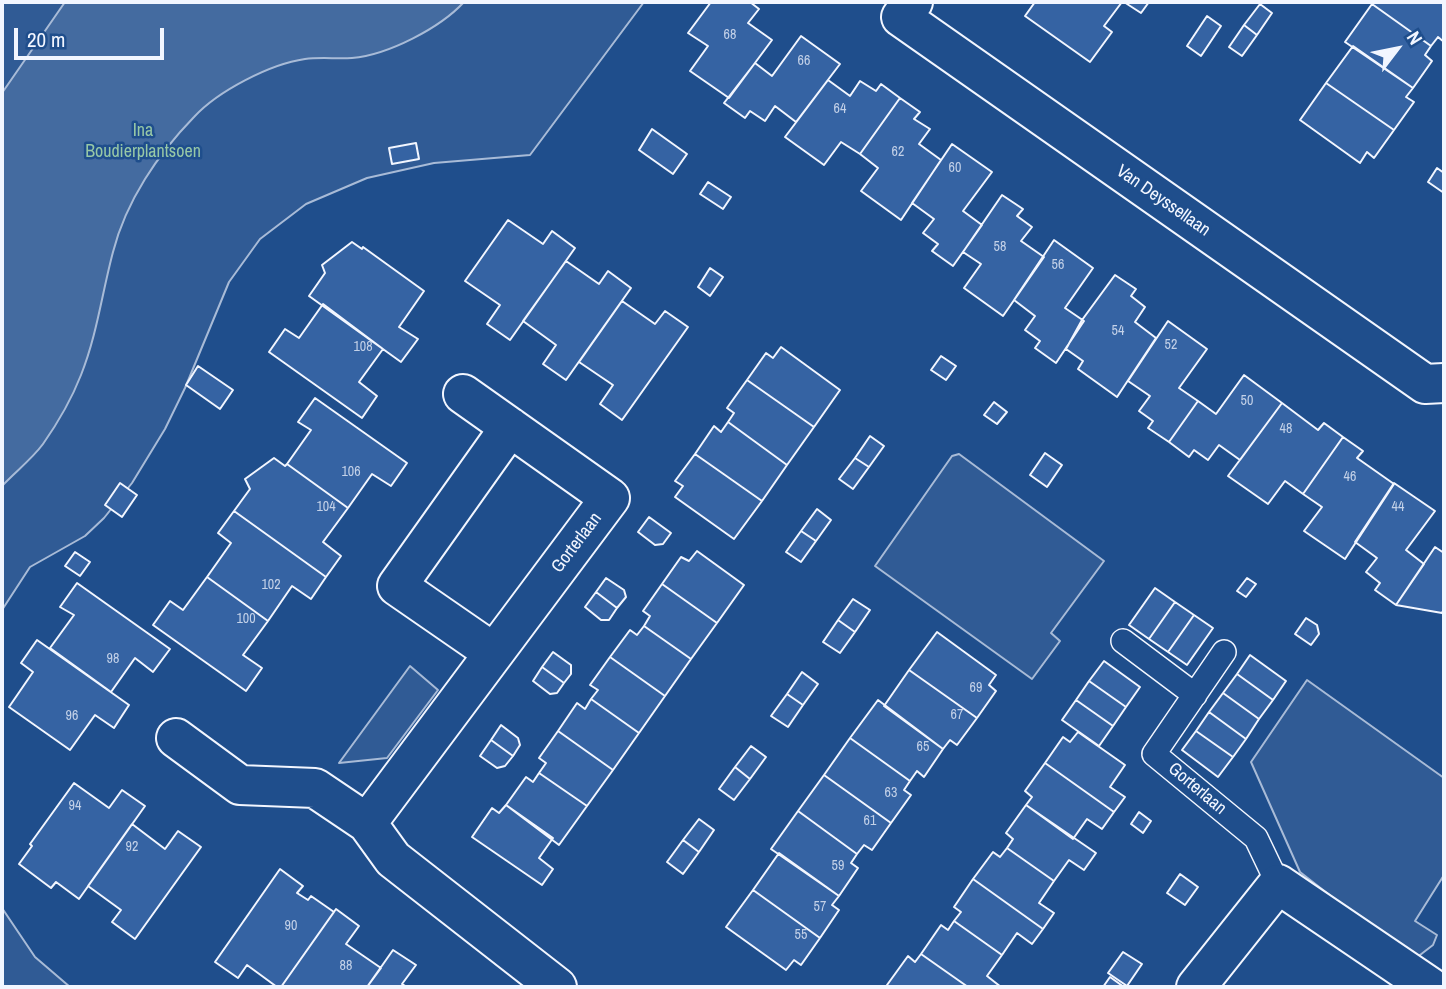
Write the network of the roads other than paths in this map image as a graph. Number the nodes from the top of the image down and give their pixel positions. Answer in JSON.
{"nodes":[{"id":1,"x":913,"y":2,"type":"edge"},
{"id":2,"x":1444,"y":383,"type":"edge"},
{"id":3,"x":463,"y":394,"type":"dead end"},
{"id":4,"x":510,"y":427,"type":"junction"},
{"id":5,"x":1123,"y":641,"type":"dead end"},
{"id":6,"x":1224,"y":652,"type":"dead end"},
{"id":7,"x":495,"y":653,"type":"junction"},
{"id":8,"x":1195,"y":695,"type":"junction"},
{"id":9,"x":176,"y":738,"type":"dead end"},
{"id":10,"x":367,"y":823,"type":"junction"},
{"id":11,"x":1278,"y":884,"type":"junction"},
{"id":12,"x":1444,"y":979,"type":"edge"},
{"id":13,"x":557,"y":987,"type":"edge"},
{"id":14,"x":1196,"y":987,"type":"edge"},
{"id":15,"x":1430,"y":987,"type":"edge"},
{"id":16,"x":1439,"y":987,"type":"edge"}],
"edges":[{"from":1,"to":2,"type":"street","name":"Van Deyssellaan"},
{"from":3,"to":4,"type":"street","name":"Gorterlaan"},
{"from":4,"to":7,"type":"street"},
{"from":4,"to":7,"type":"street","name":"Gorterlaan"},
{"from":5,"to":8,"type":"lane"},
{"from":6,"to":8,"type":"lane","name":"Gorterlaan"},
{"from":7,"to":10,"type":"street","name":"Gorterlaan"},
{"from":8,"to":11,"type":"lane","name":"Gorterlaan"},
{"from":9,"to":10,"type":"street"},
{"from":10,"to":13,"type":"street"},
{"from":11,"to":14,"type":"street"},
{"from":11,"to":15,"type":"street"},
{"from":12,"to":16,"type":"street"}]}
